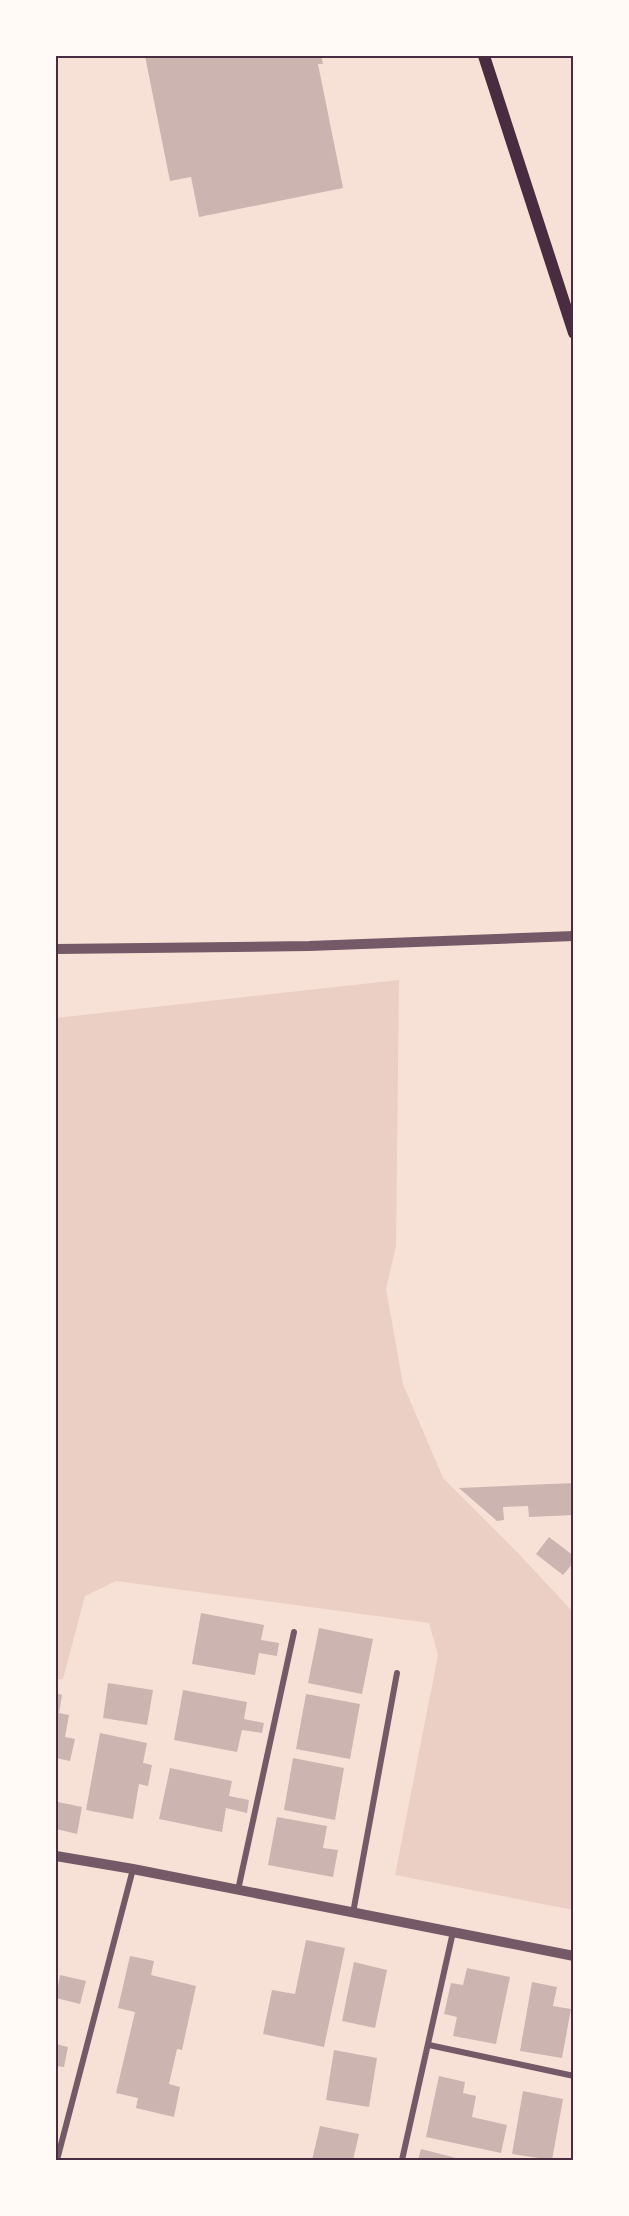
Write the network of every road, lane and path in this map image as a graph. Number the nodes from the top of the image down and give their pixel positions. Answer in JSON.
{"nodes":[{"id":1,"x":484,"y":56,"type":"edge"},
{"id":2,"x":573,"y":333,"type":"edge"},
{"id":3,"x":573,"y":936,"type":"edge"},
{"id":4,"x":56,"y":949,"type":"edge"},
{"id":5,"x":294,"y":1632,"type":"dead end"},
{"id":6,"x":397,"y":1673,"type":"dead end"},
{"id":7,"x":56,"y":1856,"type":"edge"},
{"id":8,"x":133,"y":1869,"type":"junction"},
{"id":9,"x":238,"y":1891,"type":"junction"},
{"id":10,"x":353,"y":1913,"type":"junction"},
{"id":11,"x":453,"y":1932,"type":"junction"},
{"id":12,"x":573,"y":1956,"type":"edge"},
{"id":13,"x":429,"y":2045,"type":"junction"},
{"id":14,"x":573,"y":2076,"type":"edge"},
{"id":15,"x":57,"y":2160,"type":"edge"},
{"id":16,"x":402,"y":2160,"type":"edge"}],
"edges":[{"from":1,"to":2,"type":"main road"},
{"from":3,"to":4,"type":"street"},
{"from":5,"to":9,"type":"street"},
{"from":6,"to":10,"type":"street"},
{"from":7,"to":8,"type":"street"},
{"from":8,"to":9,"type":"street"},
{"from":8,"to":15,"type":"street"},
{"from":9,"to":10,"type":"street"},
{"from":10,"to":11,"type":"street"},
{"from":11,"to":12,"type":"street"},
{"from":11,"to":13,"type":"street"},
{"from":13,"to":14,"type":"street"},
{"from":13,"to":16,"type":"street"}]}
